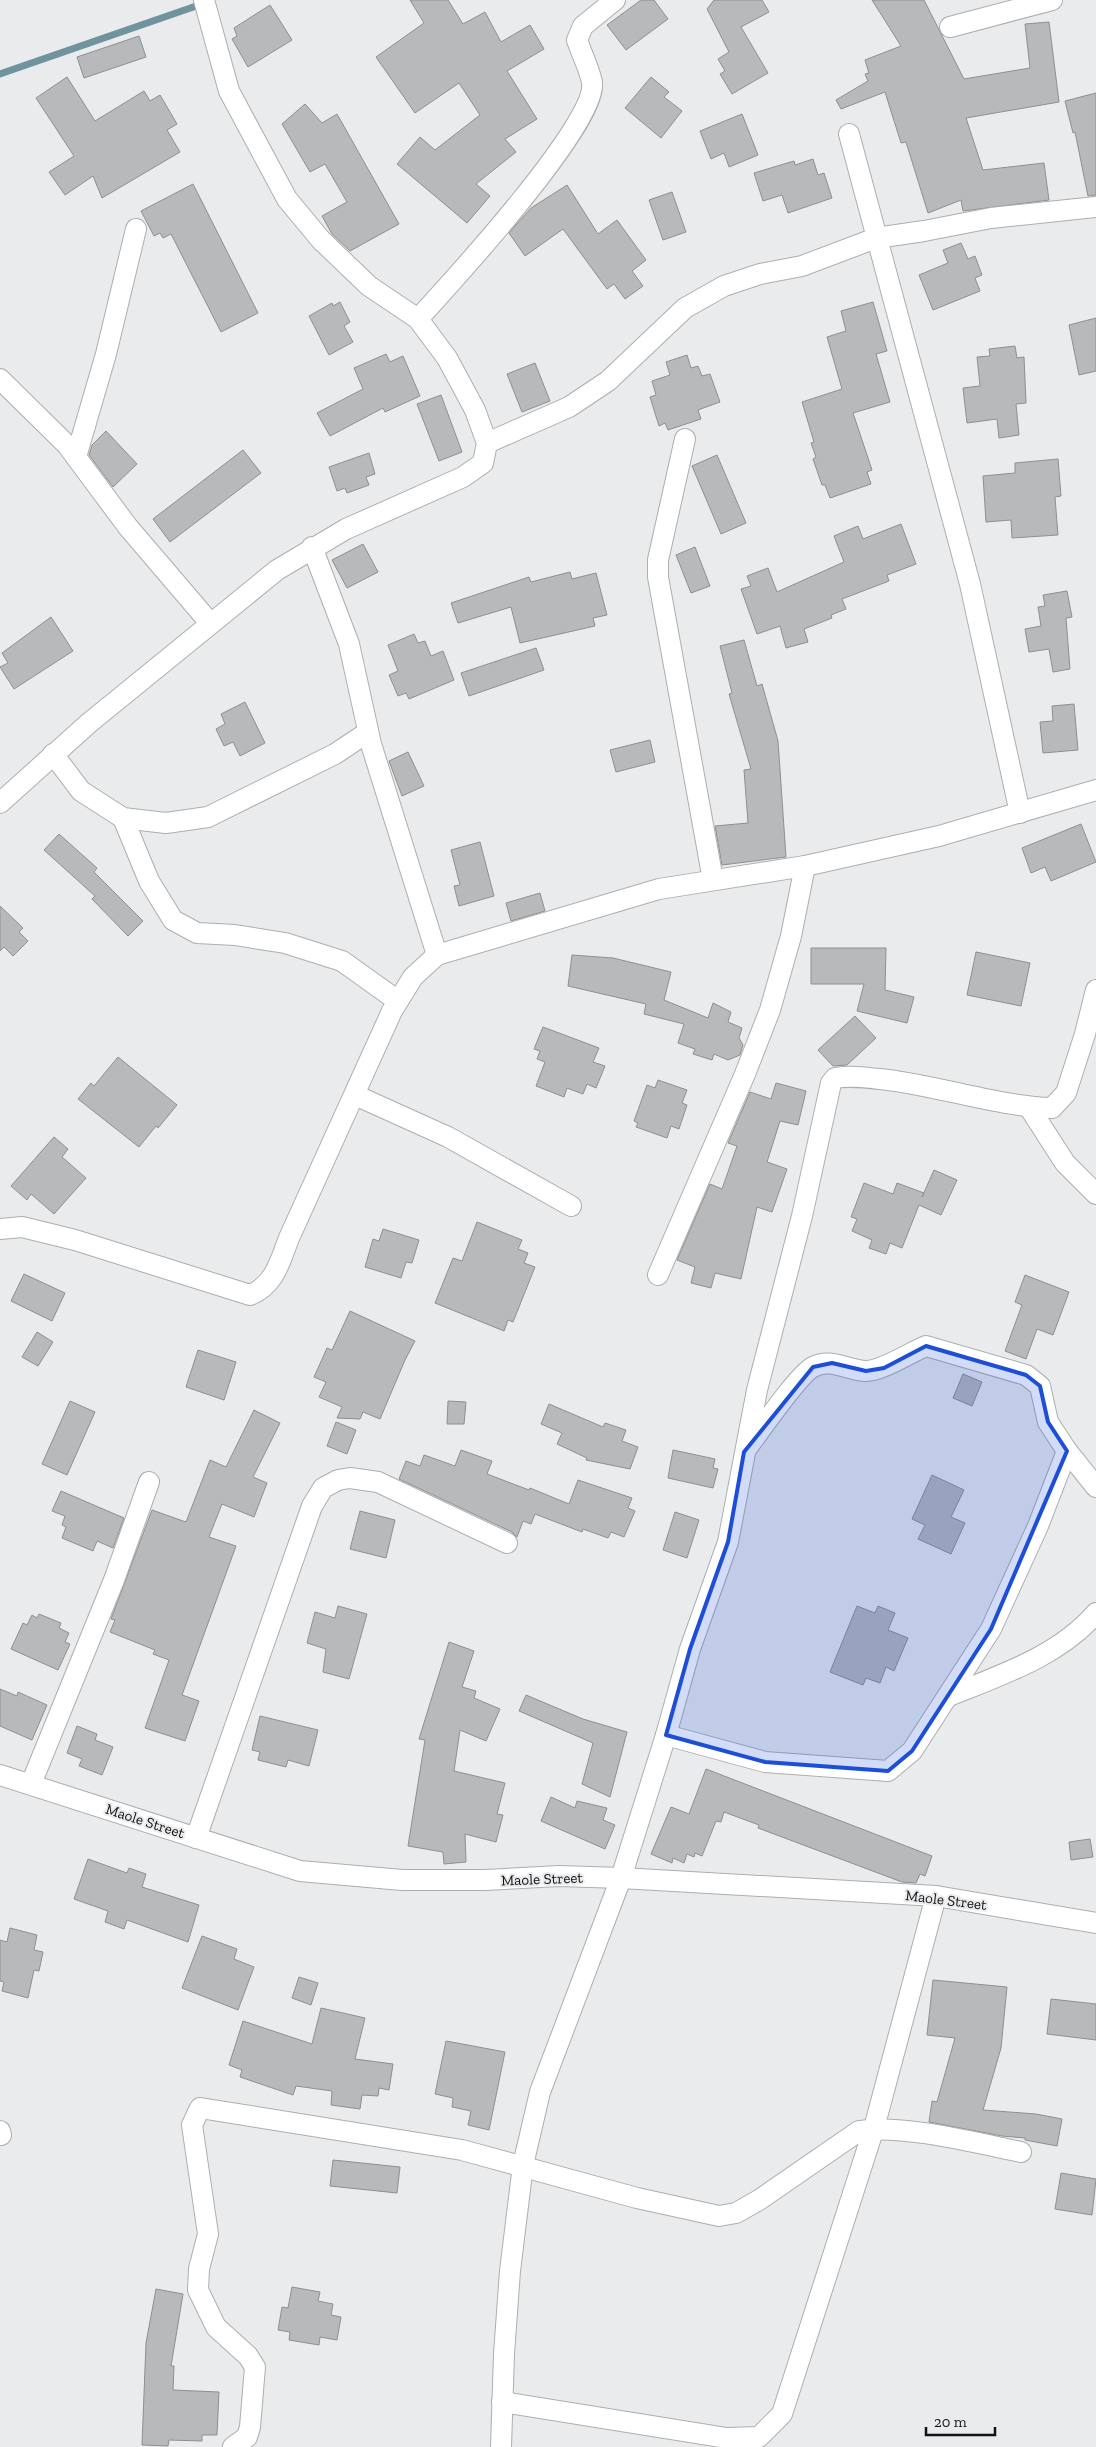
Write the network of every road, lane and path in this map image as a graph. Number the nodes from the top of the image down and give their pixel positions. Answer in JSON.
{"nodes":[{"id":1,"x":204,"y":0,"type":"edge"},
{"id":2,"x":615,"y":0,"type":"edge"},
{"id":3,"x":1052,"y":0,"type":"edge"},
{"id":4,"x":950,"y":27,"type":"dead end"},
{"id":5,"x":849,"y":134,"type":"dead end"},
{"id":6,"x":1096,"y":207,"type":"edge"},
{"id":7,"x":136,"y":229,"type":"dead end"},
{"id":8,"x":876,"y":238,"type":"junction"},
{"id":9,"x":418,"y":319,"type":"junction"},
{"id":10,"x":0,"y":379,"type":"edge"},
{"id":11,"x":685,"y":439,"type":"dead end"},
{"id":12,"x":487,"y":443,"type":"junction"},
{"id":13,"x":76,"y":457,"type":"junction"},
{"id":14,"x":312,"y":548,"type":"junction"},
{"id":15,"x":210,"y":623,"type":"junction"},
{"id":16,"x":368,"y":732,"type":"junction"},
{"id":17,"x":53,"y":754,"type":"junction"},
{"id":18,"x":1096,"y":790,"type":"edge"},
{"id":19,"x":0,"y":803,"type":"edge"},
{"id":20,"x":1020,"y":813,"type":"junction"},
{"id":21,"x":123,"y":818,"type":"junction"},
{"id":22,"x":805,"y":866,"type":"junction"},
{"id":23,"x":713,"y":880,"type":"junction"},
{"id":24,"x":437,"y":955,"type":"junction"},
{"id":25,"x":1096,"y":990,"type":"edge"},
{"id":26,"x":398,"y":1001,"type":"junction"},
{"id":27,"x":1091,"y":1032,"type":"edge"},
{"id":28,"x":355,"y":1095,"type":"junction"},
{"id":29,"x":1028,"y":1107,"type":"junction"},
{"id":30,"x":1096,"y":1194,"type":"edge"},
{"id":31,"x":571,"y":1206,"type":"dead end"},
{"id":32,"x":0,"y":1229,"type":"edge"},
{"id":33,"x":658,"y":1275,"type":"dead end"},
{"id":34,"x":1067,"y":1451,"type":"junction"},
{"id":35,"x":744,"y":1452,"type":"junction"},
{"id":36,"x":149,"y":1482,"type":"dead end"},
{"id":37,"x":1096,"y":1486,"type":"edge"},
{"id":38,"x":507,"y":1543,"type":"dead end"},
{"id":39,"x":1096,"y":1613,"type":"edge"},
{"id":40,"x":949,"y":1696,"type":"junction"},
{"id":41,"x":666,"y":1735,"type":"junction"},
{"id":42,"x":0,"y":1775,"type":"edge"},
{"id":43,"x":30,"y":1784,"type":"junction"},
{"id":44,"x":196,"y":1838,"type":"junction"},
{"id":45,"x":621,"y":1878,"type":"junction"},
{"id":46,"x":936,"y":1896,"type":"junction"},
{"id":47,"x":1096,"y":1923,"type":"edge"},
{"id":48,"x":874,"y":2128,"type":"junction"},
{"id":49,"x":1021,"y":2152,"type":"dead end"},
{"id":50,"x":523,"y":2165,"type":"junction"},
{"id":51,"x":502,"y":2402,"type":"junction"},
{"id":52,"x":233,"y":2447,"type":"edge"},
{"id":53,"x":501,"y":2447,"type":"edge"}],
"edges":[{"from":1,"to":9,"type":"street"},
{"from":2,"to":9,"type":"street"},
{"from":3,"to":4,"type":"street"},
{"from":5,"to":8,"type":"street"},
{"from":6,"to":8,"type":"street"},
{"from":7,"to":13,"type":"street"},
{"from":8,"to":12,"type":"street"},
{"from":8,"to":20,"type":"street"},
{"from":9,"to":12,"type":"street"},
{"from":10,"to":13,"type":"street"},
{"from":11,"to":23,"type":"street"},
{"from":12,"to":14,"type":"street"},
{"from":13,"to":15,"type":"street"},
{"from":14,"to":15,"type":"street"},
{"from":14,"to":16,"type":"street"},
{"from":15,"to":17,"type":"street"},
{"from":16,"to":21,"type":"street"},
{"from":16,"to":24,"type":"street"},
{"from":17,"to":19,"type":"street"},
{"from":17,"to":21,"type":"street"},
{"from":18,"to":20,"type":"street"},
{"from":20,"to":22,"type":"street"},
{"from":21,"to":26,"type":"street"},
{"from":22,"to":23,"type":"street"},
{"from":22,"to":33,"type":"street"},
{"from":23,"to":24,"type":"street"},
{"from":24,"to":26,"type":"street"},
{"from":25,"to":27,"type":"street"},
{"from":26,"to":28,"type":"street"},
{"from":27,"to":29,"type":"street"},
{"from":28,"to":31,"type":"street"},
{"from":28,"to":32,"type":"street"},
{"from":29,"to":30,"type":"street"},
{"from":29,"to":35,"type":"street"},
{"from":34,"to":35,"type":"street"},
{"from":34,"to":37,"type":"street"},
{"from":34,"to":40,"type":"street"},
{"from":35,"to":41,"type":"street"},
{"from":36,"to":43,"type":"street"},
{"from":38,"to":44,"type":"street"},
{"from":39,"to":40,"type":"street"},
{"from":40,"to":41,"type":"street"},
{"from":41,"to":45,"type":"street"},
{"from":42,"to":43,"type":"street","name":"Maole Street"},
{"from":43,"to":44,"type":"street","name":"Maole Street"},
{"from":44,"to":45,"type":"street","name":"Maole Street"},
{"from":45,"to":46,"type":"street","name":"Maole Street"},
{"from":45,"to":50,"type":"street"},
{"from":46,"to":47,"type":"street","name":"Maole Street"},
{"from":46,"to":48,"type":"street"},
{"from":48,"to":49,"type":"street"},
{"from":48,"to":50,"type":"street"},
{"from":48,"to":51,"type":"street"},
{"from":50,"to":51,"type":"street"},
{"from":50,"to":52,"type":"street"},
{"from":51,"to":53,"type":"street"}]}
